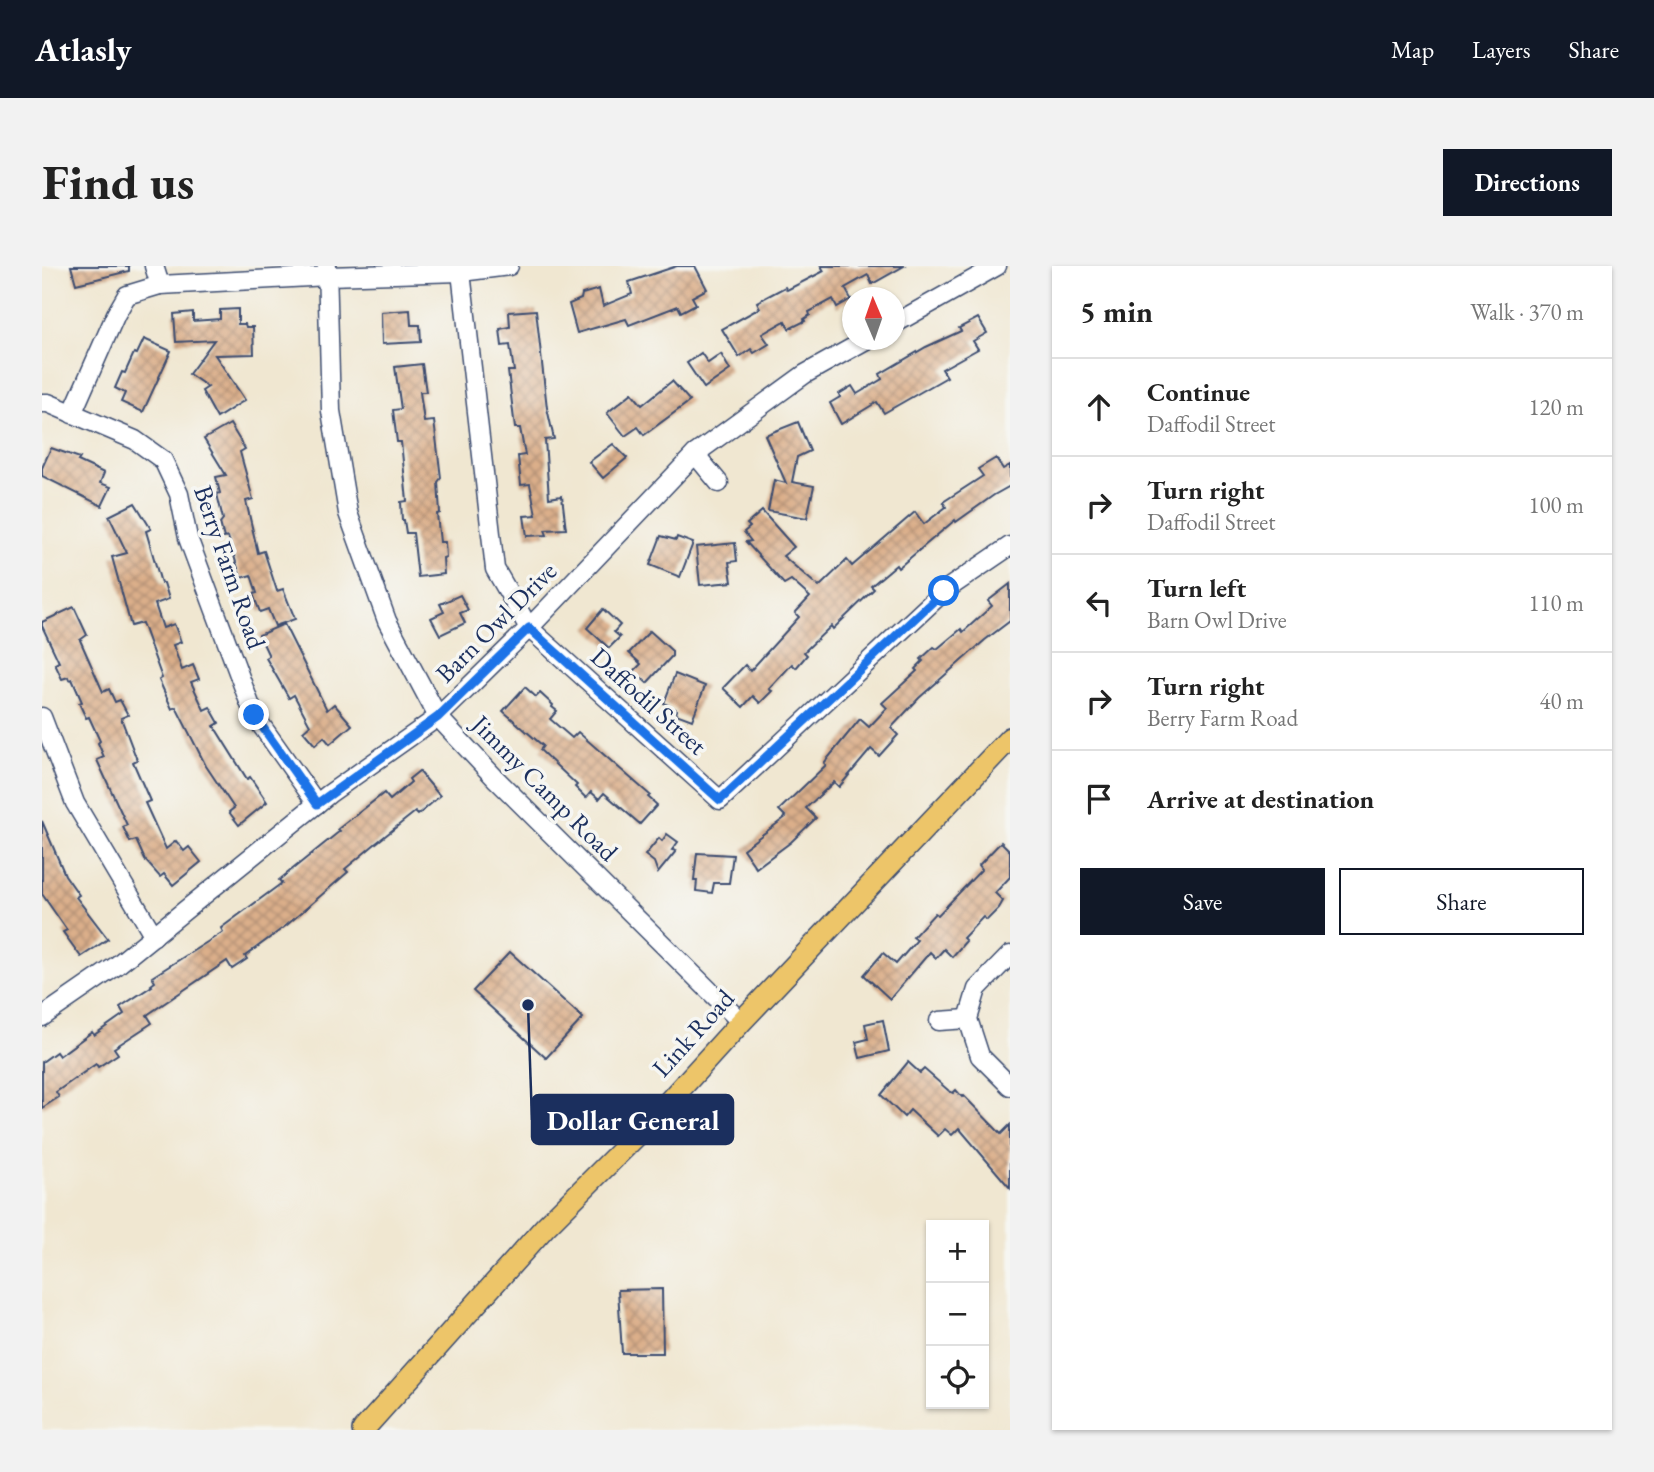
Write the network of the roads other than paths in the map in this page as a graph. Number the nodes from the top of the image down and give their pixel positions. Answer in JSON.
{"nodes":[{"id":1,"x":154,"y":266,"type":"edge"},
{"id":2,"x":509,"y":266,"type":"edge"},
{"id":3,"x":997,"y":266,"type":"edge"},
{"id":4,"x":327,"y":271,"type":"edge"},
{"id":5,"x":461,"y":272,"type":"junction"},
{"id":6,"x":160,"y":285,"type":"junction"},
{"id":7,"x":905,"y":318,"type":"edge"},
{"id":8,"x":848,"y":350,"type":"edge"},
{"id":9,"x":42,"y":403,"type":"edge"},
{"id":10,"x":72,"y":414,"type":"junction"},
{"id":11,"x":695,"y":454,"type":"junction"},
{"id":12,"x":719,"y":483,"type":"dead end"},
{"id":13,"x":1010,"y":547,"type":"edge"},
{"id":14,"x":529,"y":628,"type":"junction"},
{"id":15,"x":42,"y":717,"type":"edge"},
{"id":16,"x":438,"y":717,"type":"junction"},
{"id":17,"x":1010,"y":738,"type":"edge"},
{"id":18,"x":317,"y":804,"type":"junction"},
{"id":19,"x":154,"y":936,"type":"junction"},
{"id":20,"x":1010,"y":956,"type":"edge"},
{"id":21,"x":42,"y":1017,"type":"edge"},
{"id":22,"x":968,"y":1020,"type":"junction"},
{"id":23,"x":939,"y":1021,"type":"dead end"},
{"id":24,"x":741,"y":1022,"type":"junction"},
{"id":25,"x":1010,"y":1086,"type":"edge"},
{"id":26,"x":363,"y":1430,"type":"edge"}],
"edges":[{"from":1,"to":6,"type":"street"},
{"from":2,"to":5,"type":"street"},
{"from":3,"to":7,"type":"street"},
{"from":4,"to":5,"type":"street"},
{"from":4,"to":6,"type":"street"},
{"from":4,"to":16,"type":"street","name":"Jimmy Camp Road"},
{"from":5,"to":14,"type":"street","name":"Daffodil Street"},
{"from":6,"to":10,"type":"street"},
{"from":8,"to":11,"type":"street","name":"Barn Owl Drive"},
{"from":9,"to":10,"type":"street","name":"Berry Farm Road"},
{"from":10,"to":18,"type":"street","name":"Berry Farm Road"},
{"from":11,"to":12,"type":"street"},
{"from":11,"to":14,"type":"street","name":"Barn Owl Drive"},
{"from":13,"to":14,"type":"street","name":"Daffodil Street"},
{"from":14,"to":16,"type":"street","name":"Barn Owl Drive"},
{"from":15,"to":19,"type":"street"},
{"from":16,"to":18,"type":"street","name":"Barn Owl Drive"},
{"from":16,"to":24,"type":"street","name":"Jimmy Camp Road"},
{"from":17,"to":24,"type":"main road","name":"Link Road"},
{"from":18,"to":19,"type":"street","name":"Barn Owl Drive"},
{"from":19,"to":21,"type":"street","name":"Barn Owl Drive"},
{"from":20,"to":22,"type":"street"},
{"from":22,"to":23,"type":"street"},
{"from":22,"to":25,"type":"street"},
{"from":24,"to":26,"type":"main road","name":"Link Road"}]}
